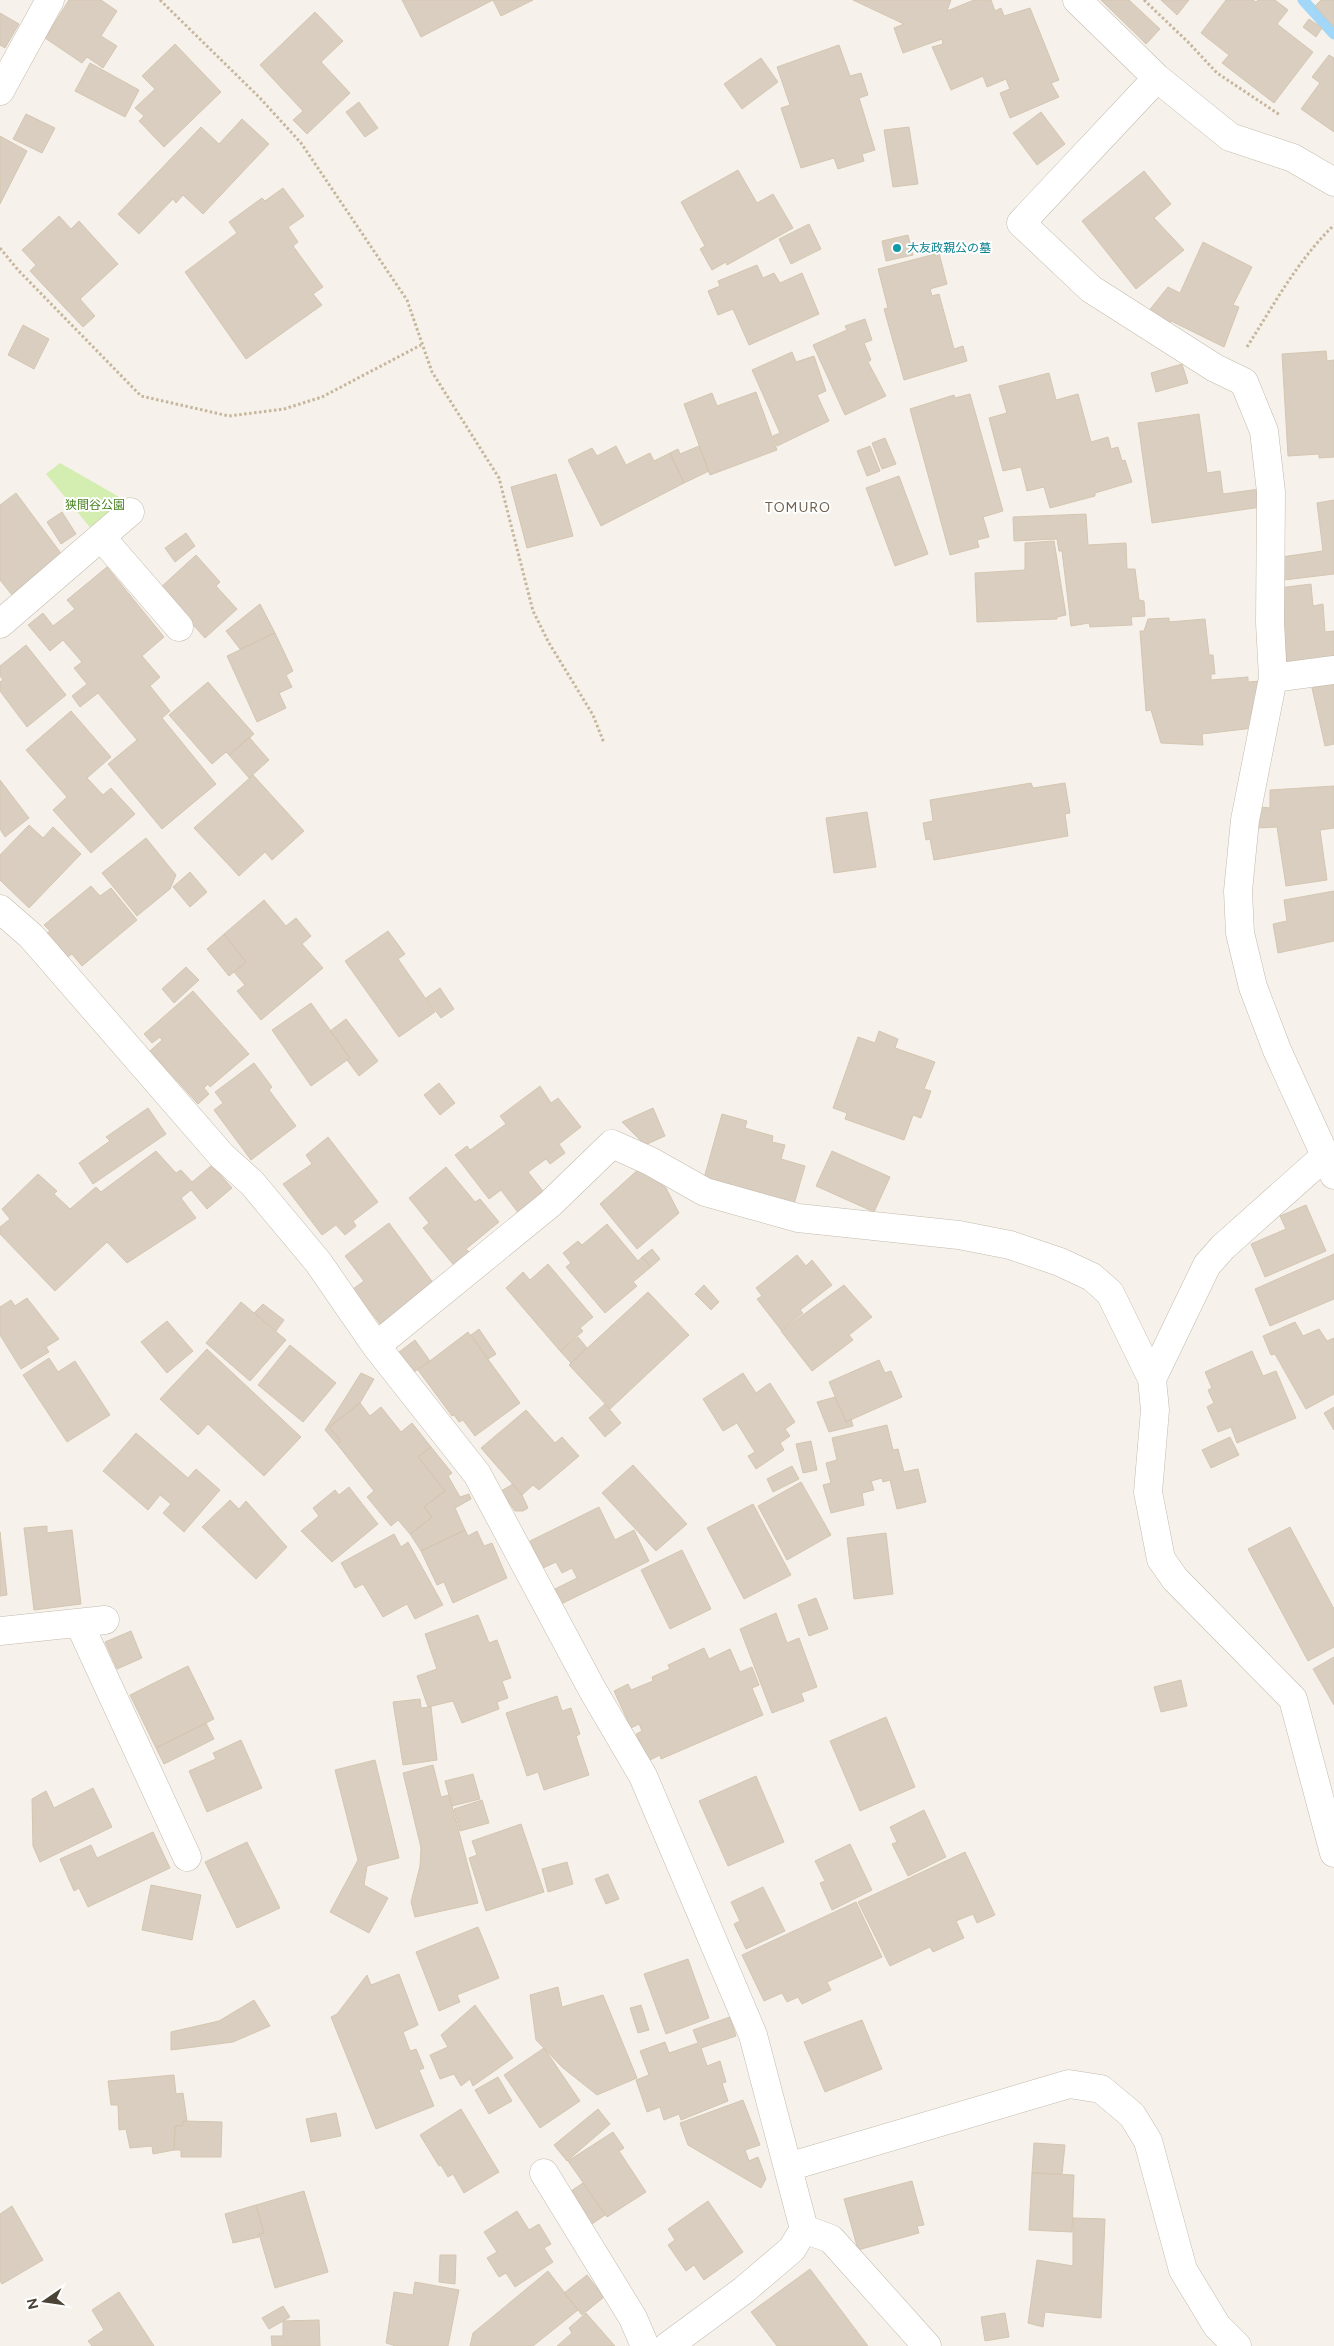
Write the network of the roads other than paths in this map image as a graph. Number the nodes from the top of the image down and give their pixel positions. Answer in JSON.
{"nodes":[{"id":1,"x":50,"y":0,"type":"edge"},
{"id":2,"x":1077,"y":0,"type":"edge"},
{"id":3,"x":1157,"y":78,"type":"junction"},
{"id":4,"x":0,"y":91,"type":"edge"},
{"id":5,"x":1334,"y":182,"type":"edge"},
{"id":6,"x":130,"y":512,"type":"dead end"},
{"id":7,"x":101,"y":537,"type":"junction"},
{"id":8,"x":0,"y":624,"type":"edge"},
{"id":9,"x":179,"y":627,"type":"dead end"},
{"id":10,"x":1334,"y":670,"type":"edge"},
{"id":11,"x":1273,"y":678,"type":"junction"},
{"id":12,"x":0,"y":909,"type":"edge"},
{"id":13,"x":1330,"y":1166,"type":"edge"},
{"id":14,"x":376,"y":1346,"type":"junction"},
{"id":15,"x":1152,"y":1379,"type":"junction"},
{"id":16,"x":0,"y":1631,"type":"edge"},
{"id":17,"x":1334,"y":1853,"type":"edge"},
{"id":18,"x":188,"y":1857,"type":"dead end"},
{"id":19,"x":788,"y":2167,"type":"junction"},
{"id":20,"x":544,"y":2172,"type":"dead end"},
{"id":21,"x":804,"y":2229,"type":"junction"},
{"id":22,"x":645,"y":2346,"type":"edge"},
{"id":23,"x":668,"y":2346,"type":"edge"},
{"id":24,"x":927,"y":2346,"type":"edge"},
{"id":25,"x":1237,"y":2346,"type":"edge"}],
"edges":[{"from":1,"to":4,"type":"street"},
{"from":2,"to":3,"type":"street"},
{"from":3,"to":5,"type":"street"},
{"from":3,"to":11,"type":"street"},
{"from":6,"to":7,"type":"street"},
{"from":7,"to":8,"type":"street"},
{"from":7,"to":9,"type":"street"},
{"from":10,"to":11,"type":"street"},
{"from":11,"to":13,"type":"street"},
{"from":12,"to":14,"type":"street"},
{"from":13,"to":15,"type":"street"},
{"from":14,"to":15,"type":"street"},
{"from":14,"to":19,"type":"street"},
{"from":15,"to":17,"type":"street"},
{"from":16,"to":18,"type":"street"},
{"from":19,"to":21,"type":"street"},
{"from":19,"to":25,"type":"street"},
{"from":20,"to":22,"type":"street"},
{"from":21,"to":23,"type":"street"},
{"from":21,"to":24,"type":"street"}]}
